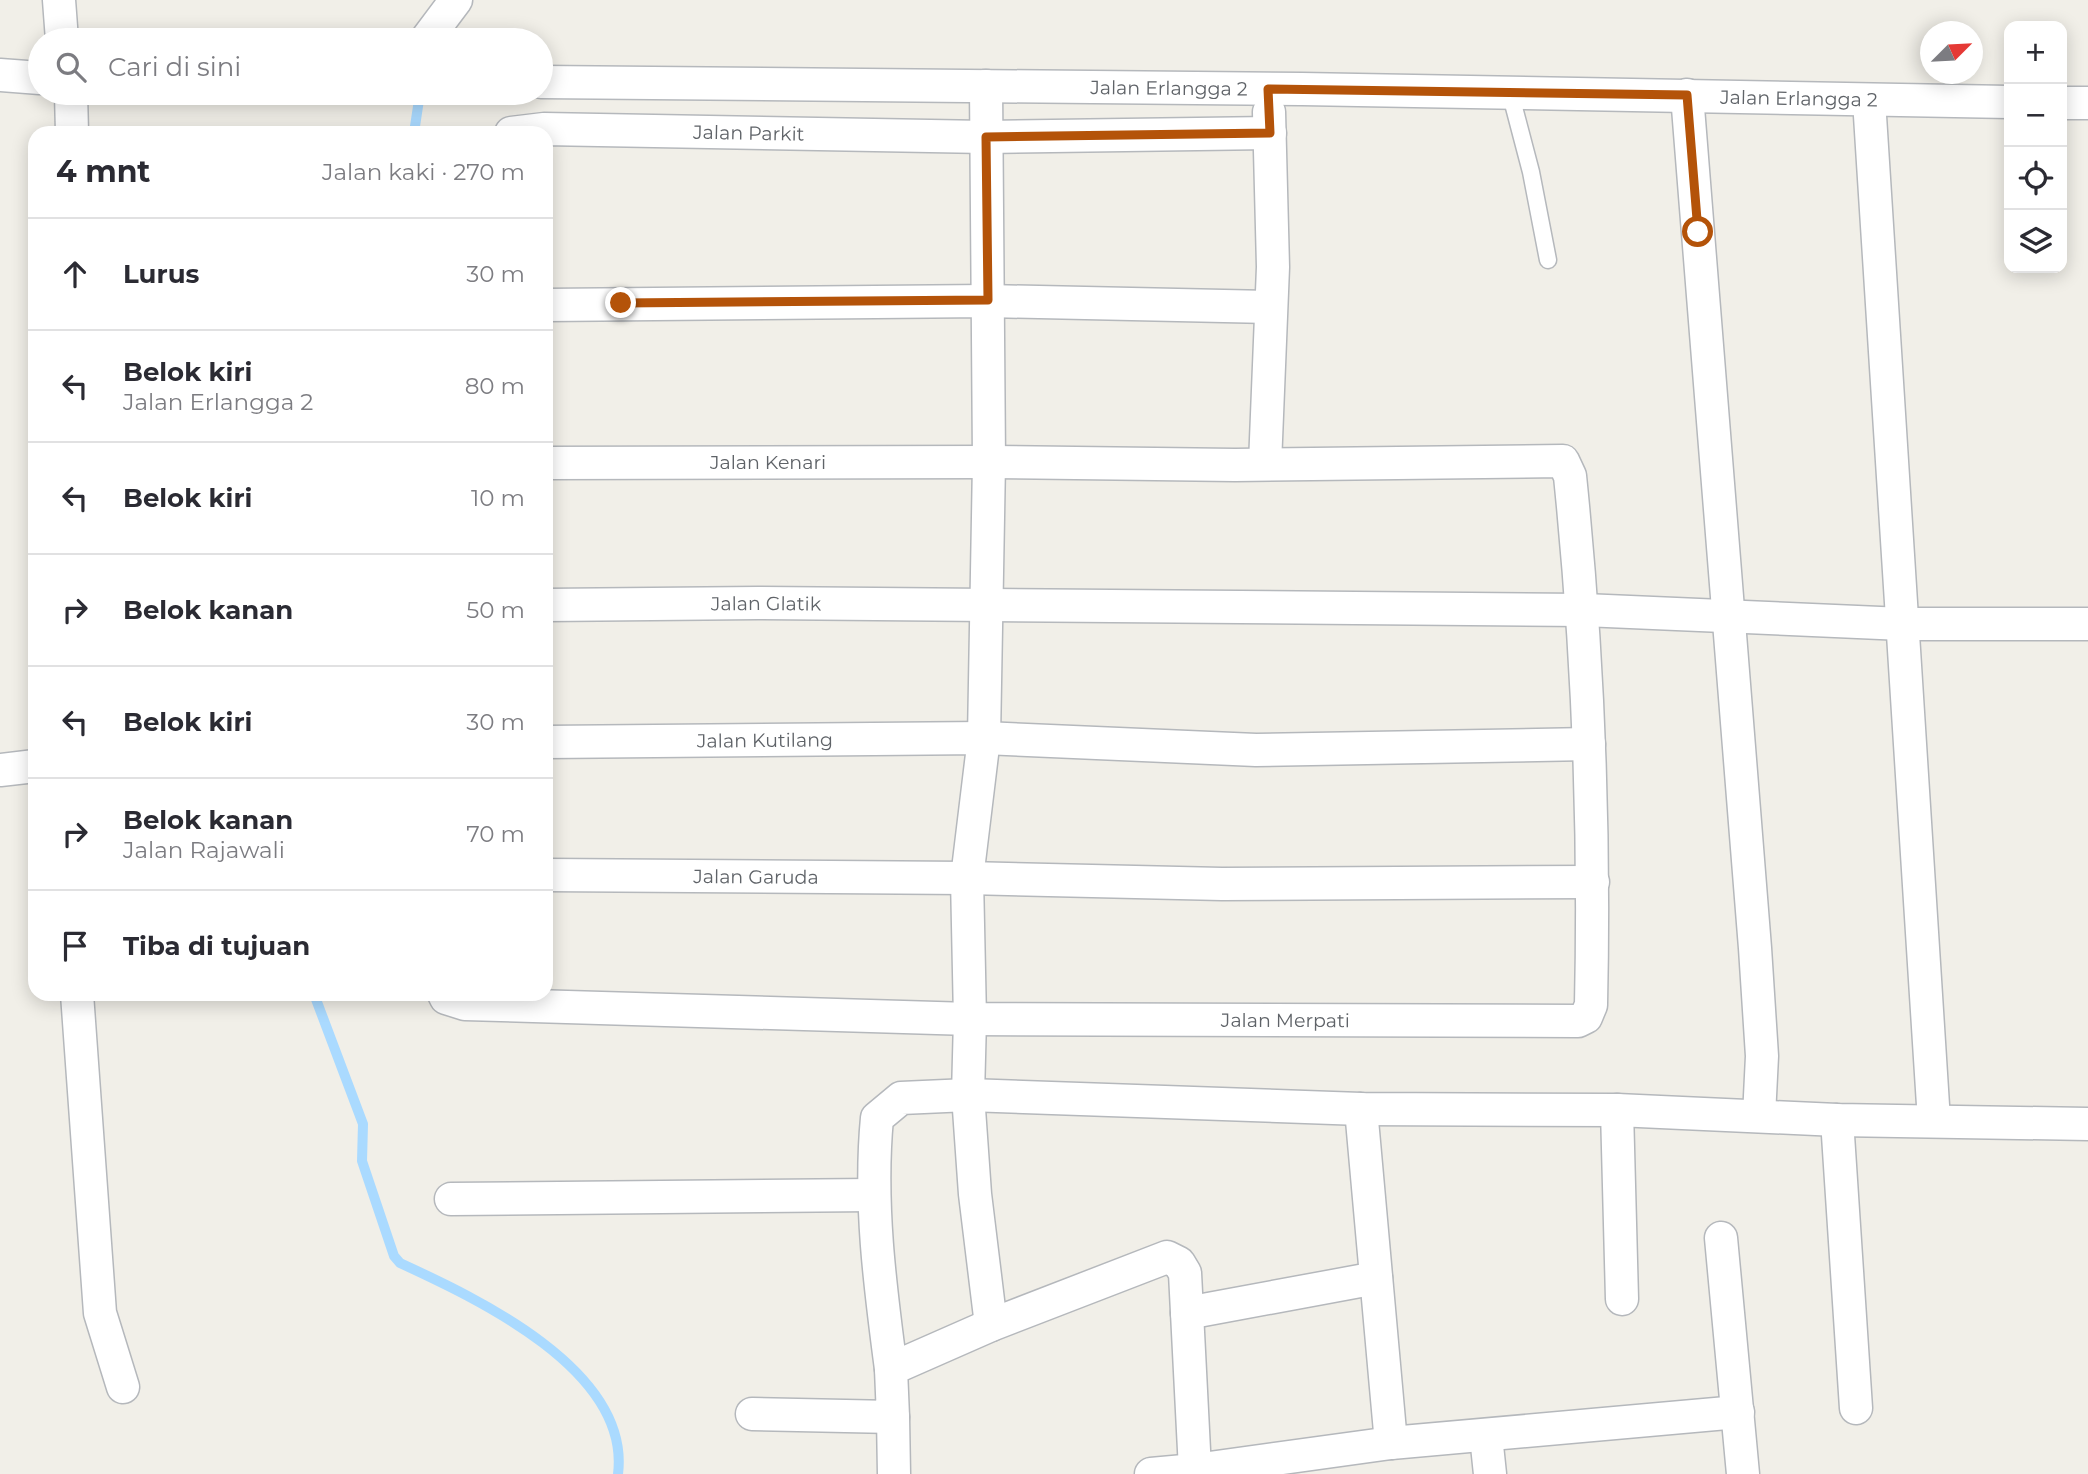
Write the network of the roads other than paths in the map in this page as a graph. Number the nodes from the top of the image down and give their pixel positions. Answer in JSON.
{"nodes":[{"id":1,"x":59,"y":0,"type":"edge"},
{"id":2,"x":456,"y":0,"type":"edge"},
{"id":3,"x":61,"y":28,"type":"edge"},
{"id":4,"x":435,"y":28,"type":"edge"},
{"id":5,"x":0,"y":75,"type":"edge"},
{"id":6,"x":28,"y":77,"type":"edge"},
{"id":7,"x":553,"y":82,"type":"edge"},
{"id":8,"x":986,"y":86,"type":"junction"},
{"id":9,"x":1268,"y":89,"type":"junction"},
{"id":10,"x":1510,"y":92,"type":"junction"},
{"id":11,"x":1687,"y":95,"type":"junction"},
{"id":12,"x":1869,"y":100,"type":"junction"},
{"id":13,"x":2004,"y":102,"type":"edge"},
{"id":14,"x":2067,"y":103,"type":"edge"},
{"id":15,"x":2088,"y":103,"type":"edge"},
{"id":16,"x":71,"y":105,"type":"edge"},
{"id":17,"x":72,"y":126,"type":"edge"},
{"id":18,"x":553,"y":129,"type":"edge"},
{"id":19,"x":1270,"y":133,"type":"junction"},
{"id":20,"x":986,"y":137,"type":"junction"},
{"id":21,"x":1548,"y":260,"type":"dead end"},
{"id":22,"x":988,"y":300,"type":"junction"},
{"id":23,"x":553,"y":305,"type":"edge"},
{"id":24,"x":1270,"y":307,"type":"junction"},
{"id":25,"x":989,"y":462,"type":"junction"},
{"id":26,"x":553,"y":463,"type":"edge"},
{"id":27,"x":1265,"y":464,"type":"junction"},
{"id":28,"x":553,"y":605,"type":"edge"},
{"id":29,"x":987,"y":607,"type":"junction"},
{"id":30,"x":1584,"y":610,"type":"junction"},
{"id":31,"x":1730,"y":617,"type":"junction"},
{"id":32,"x":1903,"y":624,"type":"junction"},
{"id":33,"x":2088,"y":624,"type":"edge"},
{"id":34,"x":984,"y":738,"type":"junction"},
{"id":35,"x":553,"y":743,"type":"edge"},
{"id":36,"x":1589,"y":744,"type":"junction"},
{"id":37,"x":28,"y":767,"type":"edge"},
{"id":38,"x":0,"y":769,"type":"edge"},
{"id":39,"x":553,"y":875,"type":"edge"},
{"id":40,"x":967,"y":878,"type":"junction"},
{"id":41,"x":1594,"y":882,"type":"junction"},
{"id":42,"x":78,"y":1001,"type":"edge"},
{"id":43,"x":456,"y":1001,"type":"edge"},
{"id":44,"x":970,"y":1019,"type":"junction"},
{"id":45,"x":968,"y":1095,"type":"junction"},
{"id":46,"x":1361,"y":1110,"type":"junction"},
{"id":47,"x":1618,"y":1110,"type":"junction"},
{"id":48,"x":1759,"y":1116,"type":"junction"},
{"id":49,"x":1837,"y":1120,"type":"junction"},
{"id":50,"x":1934,"y":1121,"type":"junction"},
{"id":51,"x":2088,"y":1124,"type":"edge"},
{"id":52,"x":873,"y":1195,"type":"junction"},
{"id":53,"x":451,"y":1199,"type":"dead end"},
{"id":54,"x":1721,"y":1238,"type":"dead end"},
{"id":55,"x":1376,"y":1278,"type":"junction"},
{"id":56,"x":1622,"y":1299,"type":"dead end"},
{"id":57,"x":1187,"y":1313,"type":"junction"},
{"id":58,"x":991,"y":1325,"type":"junction"},
{"id":59,"x":891,"y":1369,"type":"junction"},
{"id":60,"x":122,"y":1387,"type":"dead end"},
{"id":61,"x":1856,"y":1408,"type":"dead end"},
{"id":62,"x":1738,"y":1412,"type":"junction"},
{"id":63,"x":752,"y":1414,"type":"dead end"},
{"id":64,"x":893,"y":1417,"type":"junction"},
{"id":65,"x":1486,"y":1436,"type":"junction"},
{"id":66,"x":1391,"y":1443,"type":"junction"},
{"id":67,"x":1344,"y":1461,"type":"edge"},
{"id":68,"x":1195,"y":1472,"type":"edge"},
{"id":69,"x":894,"y":1474,"type":"edge"},
{"id":70,"x":1151,"y":1474,"type":"edge"},
{"id":71,"x":1490,"y":1474,"type":"edge"},
{"id":72,"x":1743,"y":1474,"type":"edge"}],
"edges":[{"from":1,"to":3,"type":"street"},
{"from":2,"to":4,"type":"street"},
{"from":5,"to":6,"type":"street"},
{"from":7,"to":8,"type":"street","name":"Jalan Erlangga 2"},
{"from":8,"to":9,"type":"street","name":"Jalan Erlangga 2"},
{"from":8,"to":20,"type":"street"},
{"from":9,"to":10,"type":"street","name":"Jalan Erlangga 2"},
{"from":9,"to":19,"type":"street"},
{"from":10,"to":11,"type":"street","name":"Jalan Erlangga 2"},
{"from":10,"to":21,"type":"lane"},
{"from":11,"to":12,"type":"street","name":"Jalan Erlangga 2"},
{"from":11,"to":31,"type":"street"},
{"from":12,"to":13,"type":"street","name":"Jalan Erlangga 2"},
{"from":12,"to":32,"type":"street"},
{"from":14,"to":15,"type":"street"},
{"from":16,"to":17,"type":"street"},
{"from":18,"to":20,"type":"street","name":"Jalan Parkit"},
{"from":19,"to":20,"type":"street","name":"Jalan Parkit"},
{"from":19,"to":24,"type":"street"},
{"from":20,"to":22,"type":"street"},
{"from":22,"to":23,"type":"street"},
{"from":22,"to":24,"type":"street"},
{"from":22,"to":25,"type":"street"},
{"from":24,"to":27,"type":"street"},
{"from":25,"to":26,"type":"street","name":"Jalan Kenari"},
{"from":25,"to":27,"type":"street","name":"Jalan Kenari"},
{"from":25,"to":29,"type":"street"},
{"from":27,"to":30,"type":"street","name":"Jalan Kenari"},
{"from":28,"to":29,"type":"street","name":"Jalan Glatik"},
{"from":29,"to":30,"type":"street","name":"Jalan Glatik"},
{"from":29,"to":34,"type":"street"},
{"from":30,"to":31,"type":"street","name":"Jalan Glatik"},
{"from":30,"to":36,"type":"street"},
{"from":31,"to":32,"type":"street","name":"Jalan Glatik"},
{"from":31,"to":48,"type":"street"},
{"from":32,"to":33,"type":"street","name":"Jalan Glatik"},
{"from":32,"to":50,"type":"street"},
{"from":34,"to":35,"type":"street","name":"Jalan Kutilang"},
{"from":34,"to":36,"type":"street","name":"Jalan Kutilang"},
{"from":34,"to":40,"type":"street"},
{"from":36,"to":41,"type":"street"},
{"from":37,"to":38,"type":"street"},
{"from":39,"to":40,"type":"street","name":"Jalan Garuda"},
{"from":40,"to":41,"type":"street","name":"Jalan Garuda"},
{"from":40,"to":44,"type":"street"},
{"from":41,"to":44,"type":"street","name":"Jalan Merpati"},
{"from":42,"to":60,"type":"street"},
{"from":43,"to":44,"type":"street"},
{"from":44,"to":45,"type":"street"},
{"from":45,"to":46,"type":"street"},
{"from":45,"to":52,"type":"street"},
{"from":45,"to":58,"type":"street"},
{"from":46,"to":47,"type":"street"},
{"from":46,"to":55,"type":"street"},
{"from":47,"to":48,"type":"street"},
{"from":47,"to":56,"type":"street"},
{"from":48,"to":49,"type":"street"},
{"from":49,"to":50,"type":"street"},
{"from":49,"to":61,"type":"street"},
{"from":50,"to":51,"type":"street"},
{"from":52,"to":53,"type":"street"},
{"from":52,"to":59,"type":"street"},
{"from":54,"to":62,"type":"street"},
{"from":55,"to":57,"type":"street"},
{"from":55,"to":66,"type":"street"},
{"from":57,"to":58,"type":"street"},
{"from":57,"to":68,"type":"street"},
{"from":58,"to":59,"type":"street"},
{"from":59,"to":64,"type":"street"},
{"from":62,"to":65,"type":"street"},
{"from":62,"to":72,"type":"street"},
{"from":63,"to":64,"type":"street"},
{"from":64,"to":69,"type":"street"},
{"from":65,"to":66,"type":"street"},
{"from":65,"to":71,"type":"street"},
{"from":66,"to":67,"type":"street"},
{"from":67,"to":68,"type":"street"},
{"from":68,"to":70,"type":"street"}]}
